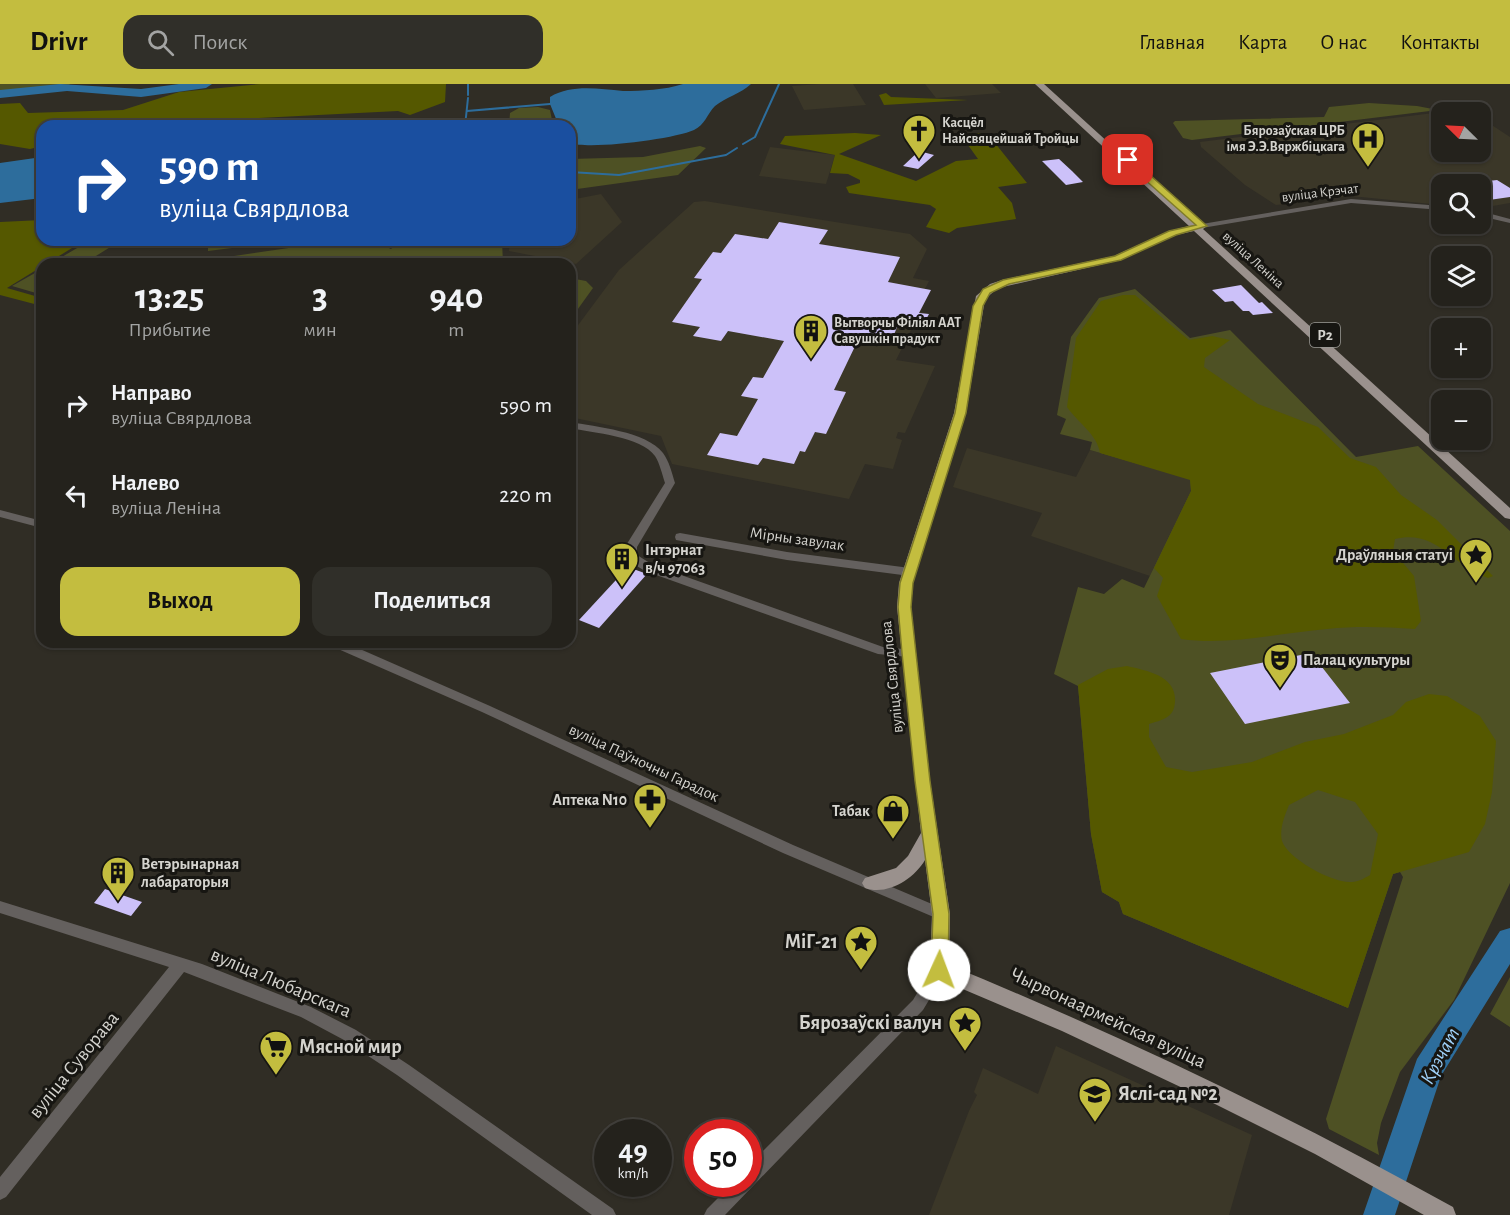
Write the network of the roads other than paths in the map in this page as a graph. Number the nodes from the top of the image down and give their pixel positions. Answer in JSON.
{"nodes":[{"id":1,"x":1039,"y":84,"type":"edge"},
{"id":2,"x":1431,"y":207,"type":"edge"},
{"id":3,"x":1491,"y":216,"type":"edge"},
{"id":4,"x":1510,"y":221,"type":"edge"},
{"id":5,"x":1199,"y":226,"type":"junction"},
{"id":6,"x":576,"y":426,"type":"edge"},
{"id":7,"x":1510,"y":502,"type":"edge"},
{"id":8,"x":0,"y":513,"type":"edge"},
{"id":9,"x":1510,"y":515,"type":"edge"},
{"id":10,"x":36,"y":523,"type":"edge"},
{"id":11,"x":680,"y":537,"type":"dead end"},
{"id":12,"x":910,"y":572,"type":"junction"},
{"id":13,"x":347,"y":648,"type":"edge"},
{"id":14,"x":909,"y":653,"type":"junction"},
{"id":15,"x":930,"y":832,"type":"junction"},
{"id":16,"x":871,"y":883,"type":"junction"},
{"id":17,"x":0,"y":908,"type":"edge"},
{"id":18,"x":941,"y":914,"type":"junction"},
{"id":19,"x":180,"y":965,"type":"junction"},
{"id":20,"x":939,"y":970,"type":"junction"},
{"id":21,"x":762,"y":1165,"type":"edge"},
{"id":22,"x":0,"y":1191,"type":"edge"},
{"id":23,"x":731,"y":1197,"type":"edge"},
{"id":24,"x":608,"y":1215,"type":"edge"},
{"id":25,"x":713,"y":1215,"type":"edge"},
{"id":26,"x":1445,"y":1215,"type":"edge"}],
"edges":[{"from":1,"to":5,"type":"main road","name":"вуліца Леніна","number":"Р2"},
{"from":2,"to":5,"type":"street","name":"вуліца Крэчат"},
{"from":3,"to":4,"type":"street"},
{"from":5,"to":7,"type":"main road","name":"вуліца Леніна","number":"Р2"},
{"from":5,"to":9,"type":"main road","name":"вуліца Леніна","number":"Р2"},
{"from":5,"to":12,"type":"main road","name":"вуліца Свярдлова"},
{"from":6,"to":14,"type":"street"},
{"from":8,"to":10,"type":"street"},
{"from":11,"to":12,"type":"street","name":"Мірны завулак"},
{"from":12,"to":14,"type":"main road","name":"вуліца Свярдлова"},
{"from":13,"to":16,"type":"street","name":"вуліца Паўночны Гарадок"},
{"from":14,"to":15,"type":"main road","name":"вуліца Свярдлова"},
{"from":15,"to":16,"type":"main road"},
{"from":15,"to":18,"type":"main road","name":"вуліца Свярдлова"},
{"from":16,"to":18,"type":"street","name":"вуліца Паўночны Гарадок"},
{"from":17,"to":19,"type":"street","name":"вуліца Любарскага"},
{"from":18,"to":20,"type":"main road","name":"вуліца Свярдлова"},
{"from":19,"to":22,"type":"street","name":"вуліца Суворава"},
{"from":19,"to":24,"type":"street","name":"вуліца Любарскага"},
{"from":20,"to":21,"type":"street","name":"вуліца Свярдлова"},
{"from":20,"to":26,"type":"main road","name":"Чырвонаармейская вуліца"},
{"from":23,"to":25,"type":"street"}]}
